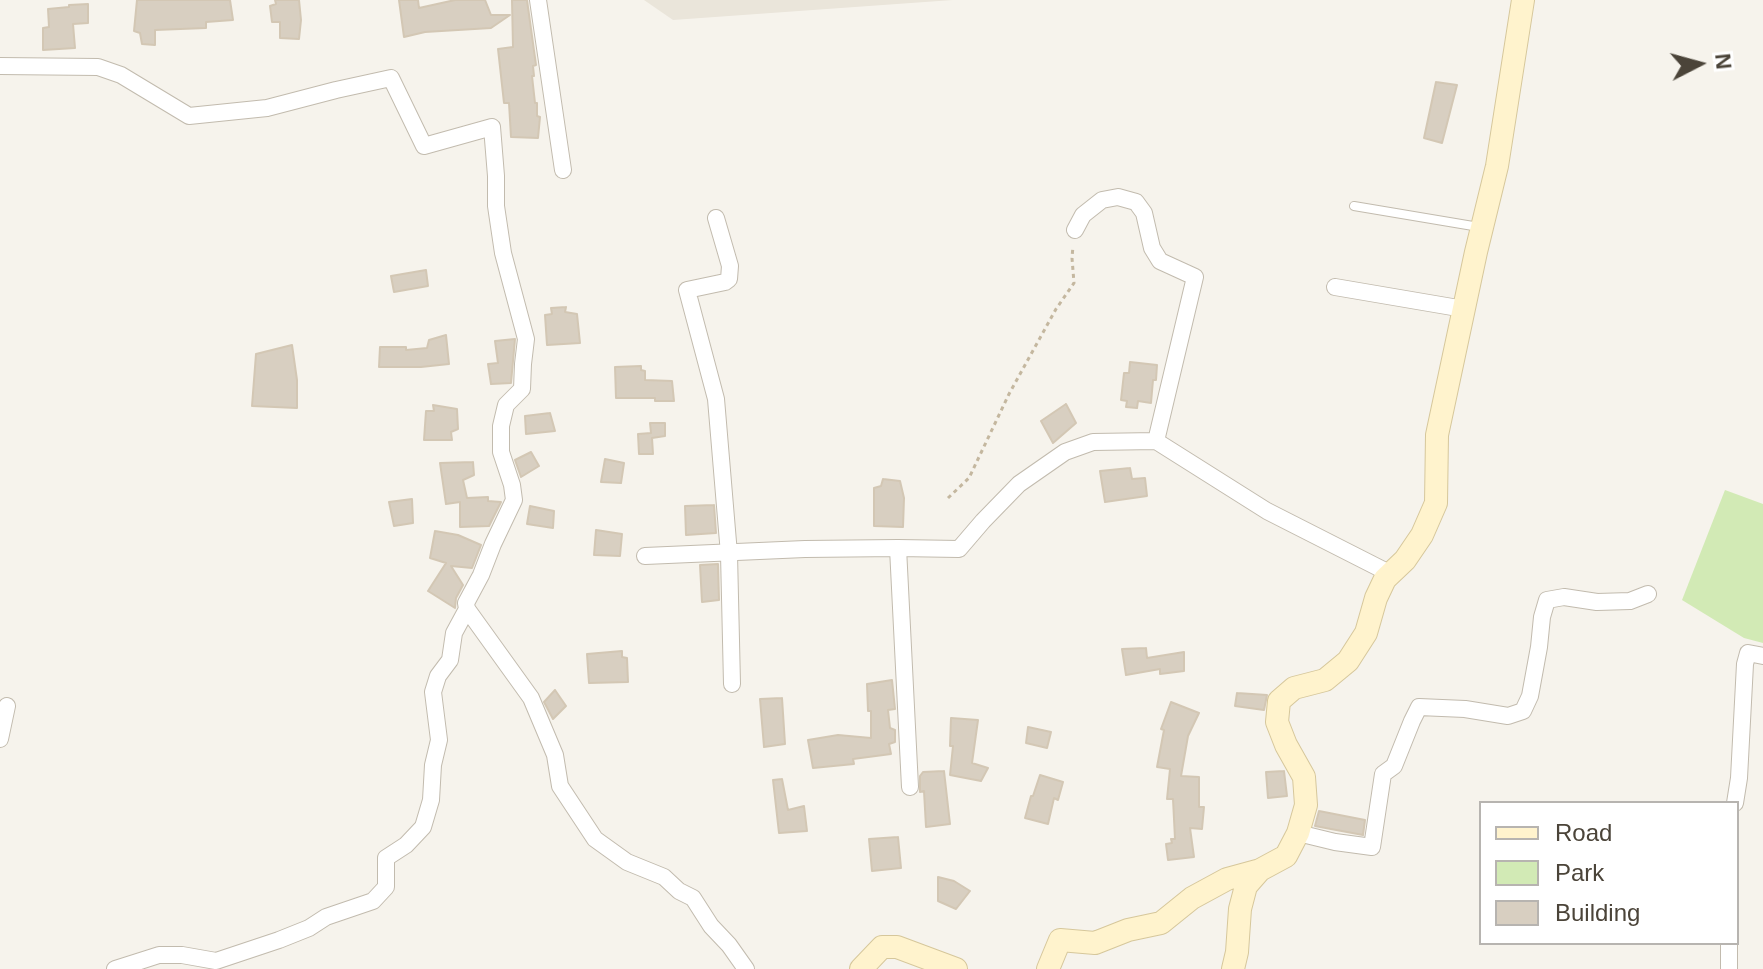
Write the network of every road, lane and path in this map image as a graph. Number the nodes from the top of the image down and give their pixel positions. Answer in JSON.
{"nodes":[{"id":1,"x":538,"y":0,"type":"edge"},
{"id":2,"x":1523,"y":0,"type":"edge"},
{"id":3,"x":0,"y":66,"type":"edge"},
{"id":4,"x":563,"y":170,"type":"dead end"},
{"id":5,"x":1354,"y":206,"type":"dead end"},
{"id":6,"x":716,"y":218,"type":"dead end"},
{"id":7,"x":1482,"y":228,"type":"junction"},
{"id":8,"x":1075,"y":230,"type":"joint"},
{"id":9,"x":1335,"y":287,"type":"dead end"},
{"id":10,"x":1464,"y":309,"type":"junction"},
{"id":11,"x":1156,"y":441,"type":"junction"},
{"id":12,"x":948,"y":498,"type":"dead end"},
{"id":13,"x":898,"y":548,"type":"junction"},
{"id":14,"x":729,"y":554,"type":"junction"},
{"id":15,"x":645,"y":556,"type":"dead end"},
{"id":16,"x":1391,"y":574,"type":"junction"},
{"id":17,"x":1648,"y":594,"type":"dead end"},
{"id":18,"x":467,"y":609,"type":"junction"},
{"id":19,"x":1763,"y":656,"type":"edge"},
{"id":20,"x":732,"y":684,"type":"dead end"},
{"id":21,"x":7,"y":706,"type":"dead end"},
{"id":22,"x":0,"y":739,"type":"edge"},
{"id":23,"x":910,"y":787,"type":"dead end"},
{"id":24,"x":1735,"y":801,"type":"edge"},
{"id":25,"x":1298,"y":833,"type":"junction"},
{"id":26,"x":1260,"y":870,"type":"junction"},
{"id":27,"x":1729,"y":945,"type":"edge"},
{"id":28,"x":115,"y":969,"type":"edge"},
{"id":29,"x":746,"y":969,"type":"edge"},
{"id":30,"x":861,"y":969,"type":"edge"},
{"id":31,"x":956,"y":969,"type":"edge"},
{"id":32,"x":1048,"y":969,"type":"edge"},
{"id":33,"x":1233,"y":969,"type":"edge"},
{"id":34,"x":1729,"y":969,"type":"edge"}],
"edges":[{"from":1,"to":4,"type":"street"},
{"from":2,"to":7,"type":"street"},
{"from":3,"to":18,"type":"street"},
{"from":5,"to":7,"type":"lane"},
{"from":6,"to":14,"type":"street"},
{"from":7,"to":10,"type":"street"},
{"from":8,"to":11,"type":"street"},
{"from":8,"to":12,"type":"path"},
{"from":9,"to":10,"type":"street"},
{"from":10,"to":16,"type":"street"},
{"from":11,"to":13,"type":"street"},
{"from":11,"to":16,"type":"street"},
{"from":13,"to":14,"type":"street"},
{"from":13,"to":23,"type":"street"},
{"from":14,"to":15,"type":"street"},
{"from":14,"to":20,"type":"street"},
{"from":16,"to":25,"type":"street"},
{"from":17,"to":25,"type":"street"},
{"from":18,"to":28,"type":"street"},
{"from":18,"to":29,"type":"street"},
{"from":19,"to":24,"type":"street"},
{"from":21,"to":22,"type":"street"},
{"from":25,"to":26,"type":"street"},
{"from":26,"to":32,"type":"street"},
{"from":26,"to":33,"type":"street"},
{"from":27,"to":34,"type":"street"},
{"from":30,"to":31,"type":"street"}]}
